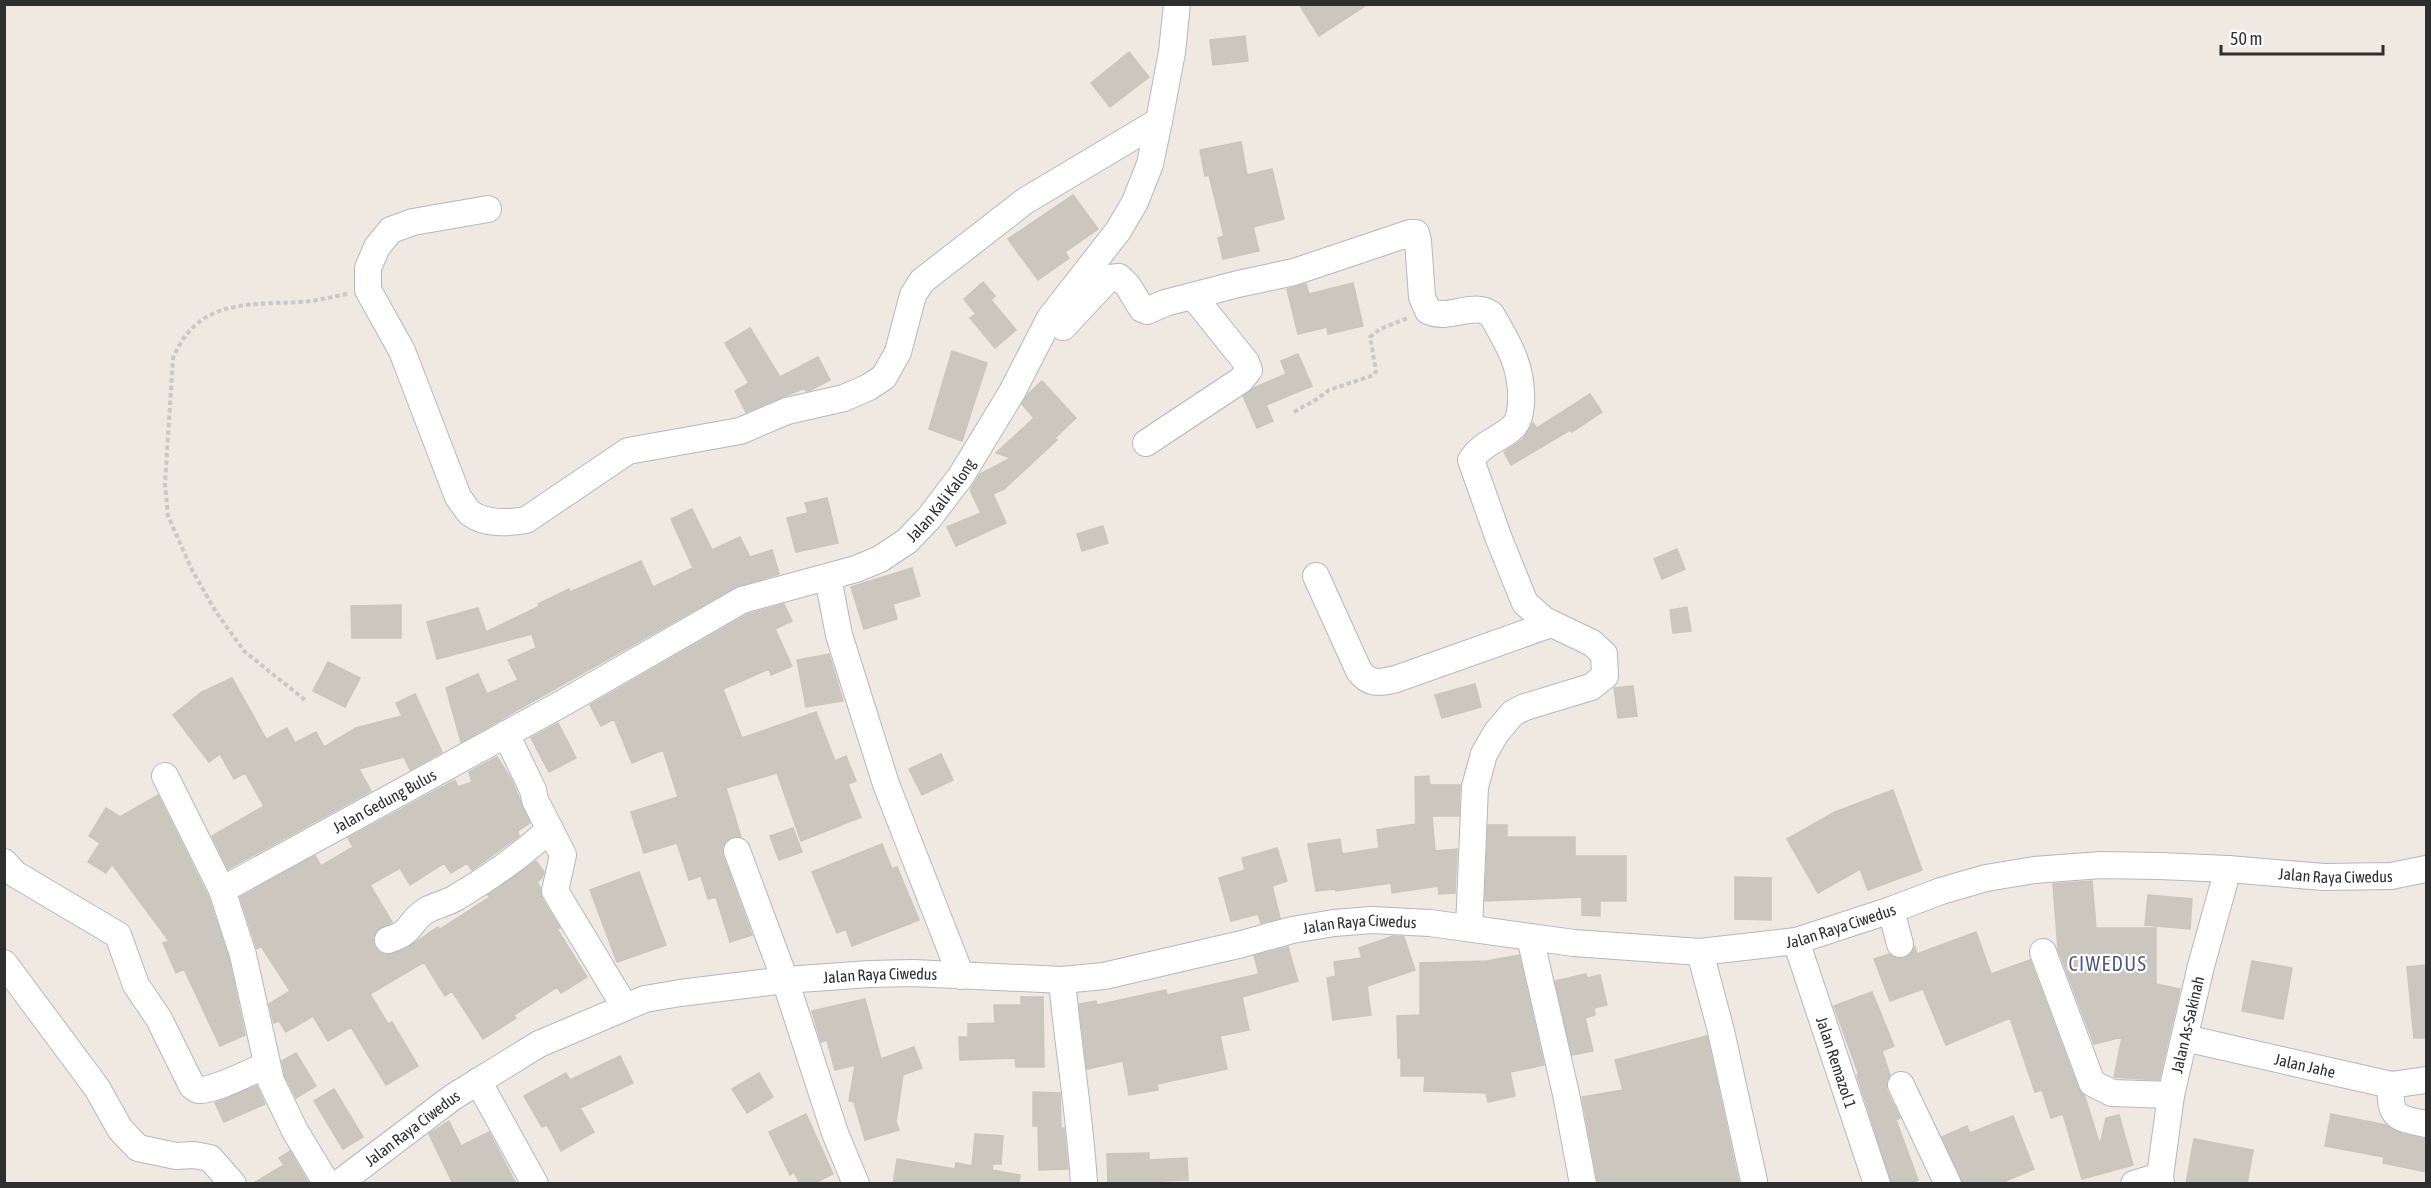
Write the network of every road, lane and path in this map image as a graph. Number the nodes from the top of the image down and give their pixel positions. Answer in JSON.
{"nodes":[{"id":1,"x":1178,"y":4,"type":"edge"},
{"id":2,"x":1160,"y":121,"type":"junction"},
{"id":3,"x":488,"y":209,"type":"dead end"},
{"id":4,"x":368,"y":290,"type":"junction"},
{"id":5,"x":1193,"y":296,"type":"junction"},
{"id":6,"x":1428,"y":311,"type":"junction"},
{"id":7,"x":1026,"y":367,"type":"junction"},
{"id":8,"x":1294,"y":412,"type":"dead end"},
{"id":9,"x":1146,"y":442,"type":"dead end"},
{"id":10,"x":1316,"y":576,"type":"dead end"},
{"id":11,"x":828,"y":578,"type":"junction"},
{"id":12,"x":1551,"y":624,"type":"junction"},
{"id":13,"x":305,"y":700,"type":"dead end"},
{"id":14,"x":506,"y":734,"type":"junction"},
{"id":15,"x":165,"y":776,"type":"dead end"},
{"id":16,"x":550,"y":830,"type":"junction"},
{"id":17,"x":737,"y":851,"type":"dead end"},
{"id":18,"x":4,"y":862,"type":"edge"},
{"id":19,"x":2228,"y":869,"type":"junction"},
{"id":20,"x":2427,"y":869,"type":"edge"},
{"id":21,"x":222,"y":890,"type":"junction"},
{"id":22,"x":1891,"y":910,"type":"junction"},
{"id":23,"x":1469,"y":928,"type":"junction"},
{"id":24,"x":1530,"y":937,"type":"junction"},
{"id":25,"x":388,"y":940,"type":"dead end"},
{"id":26,"x":1796,"y":941,"type":"junction"},
{"id":27,"x":1900,"y":944,"type":"dead end"},
{"id":28,"x":1700,"y":952,"type":"junction"},
{"id":29,"x":2043,"y":952,"type":"dead end"},
{"id":30,"x":4,"y":963,"type":"edge"},
{"id":31,"x":961,"y":975,"type":"junction"},
{"id":32,"x":785,"y":980,"type":"junction"},
{"id":33,"x":1062,"y":980,"type":"junction"},
{"id":34,"x":625,"y":1007,"type":"junction"},
{"id":35,"x":2185,"y":1038,"type":"junction"},
{"id":36,"x":267,"y":1065,"type":"junction"},
{"id":37,"x":2427,"y":1080,"type":"edge"},
{"id":38,"x":478,"y":1081,"type":"junction"},
{"id":39,"x":1901,"y":1085,"type":"dead end"},
{"id":40,"x":2391,"y":1085,"type":"junction"},
{"id":41,"x":2171,"y":1095,"type":"junction"},
{"id":42,"x":2427,"y":1124,"type":"edge"},
{"id":43,"x":2161,"y":1180,"type":"edge"},
{"id":44,"x":1754,"y":1181,"type":"dead end"},
{"id":45,"x":233,"y":1184,"type":"edge"},
{"id":46,"x":327,"y":1184,"type":"edge"},
{"id":47,"x":338,"y":1184,"type":"edge"},
{"id":48,"x":534,"y":1184,"type":"edge"},
{"id":49,"x":856,"y":1184,"type":"edge"},
{"id":50,"x":1084,"y":1184,"type":"edge"},
{"id":51,"x":1583,"y":1184,"type":"edge"},
{"id":52,"x":1877,"y":1184,"type":"edge"},
{"id":53,"x":1948,"y":1184,"type":"edge"},
{"id":54,"x":2134,"y":1184,"type":"edge"}],
"edges":[{"from":1,"to":2,"type":"street","name":"Jalan Kali Kalong"},
{"from":2,"to":4,"type":"street"},
{"from":2,"to":7,"type":"street","name":"Jalan Kali Kalong"},
{"from":3,"to":4,"type":"street"},
{"from":4,"to":13,"type":"path"},
{"from":5,"to":6,"type":"street"},
{"from":5,"to":7,"type":"street"},
{"from":5,"to":9,"type":"street"},
{"from":6,"to":8,"type":"path"},
{"from":6,"to":12,"type":"street"},
{"from":7,"to":11,"type":"street","name":"Jalan Kali Kalong"},
{"from":10,"to":12,"type":"street"},
{"from":11,"to":14,"type":"street","name":"Jalan Gedung Bulus"},
{"from":11,"to":31,"type":"street"},
{"from":12,"to":23,"type":"street"},
{"from":14,"to":16,"type":"street"},
{"from":14,"to":21,"type":"street","name":"Jalan Gedung Bulus"},
{"from":15,"to":21,"type":"street"},
{"from":16,"to":25,"type":"street"},
{"from":16,"to":34,"type":"street"},
{"from":17,"to":32,"type":"street"},
{"from":18,"to":36,"type":"street"},
{"from":19,"to":20,"type":"street","name":"Jalan Raya Ciwedus"},
{"from":19,"to":22,"type":"street","name":"Jalan Raya Ciwedus"},
{"from":19,"to":35,"type":"street","name":"Jalan As-Sakinah"},
{"from":21,"to":36,"type":"street"},
{"from":22,"to":26,"type":"street","name":"Jalan Raya Ciwedus"},
{"from":22,"to":27,"type":"street"},
{"from":23,"to":24,"type":"street","name":"Jalan Raya Ciwedus"},
{"from":23,"to":33,"type":"street","name":"Jalan Raya Ciwedus"},
{"from":24,"to":28,"type":"street","name":"Jalan Raya Ciwedus"},
{"from":24,"to":51,"type":"street"},
{"from":26,"to":28,"type":"street","name":"Jalan Raya Ciwedus"},
{"from":26,"to":52,"type":"street","name":"Jalan Remazol 1"},
{"from":28,"to":44,"type":"street"},
{"from":29,"to":41,"type":"street"},
{"from":30,"to":45,"type":"street"},
{"from":31,"to":32,"type":"street","name":"Jalan Raya Ciwedus"},
{"from":31,"to":33,"type":"street","name":"Jalan Raya Ciwedus"},
{"from":32,"to":34,"type":"street","name":"Jalan Raya Ciwedus"},
{"from":32,"to":49,"type":"street"},
{"from":33,"to":50,"type":"street"},
{"from":34,"to":38,"type":"street","name":"Jalan Raya Ciwedus"},
{"from":35,"to":40,"type":"street","name":"Jalan Jahe"},
{"from":35,"to":41,"type":"street","name":"Jalan As-Sakinah"},
{"from":36,"to":46,"type":"street"},
{"from":37,"to":40,"type":"street","name":"Jalan Jahe"},
{"from":38,"to":47,"type":"street","name":"Jalan Raya Ciwedus"},
{"from":38,"to":48,"type":"street"},
{"from":39,"to":53,"type":"street"},
{"from":40,"to":42,"type":"street"},
{"from":41,"to":43,"type":"street","name":"Jalan As-Sakinah"},
{"from":43,"to":54,"type":"street"}]}
